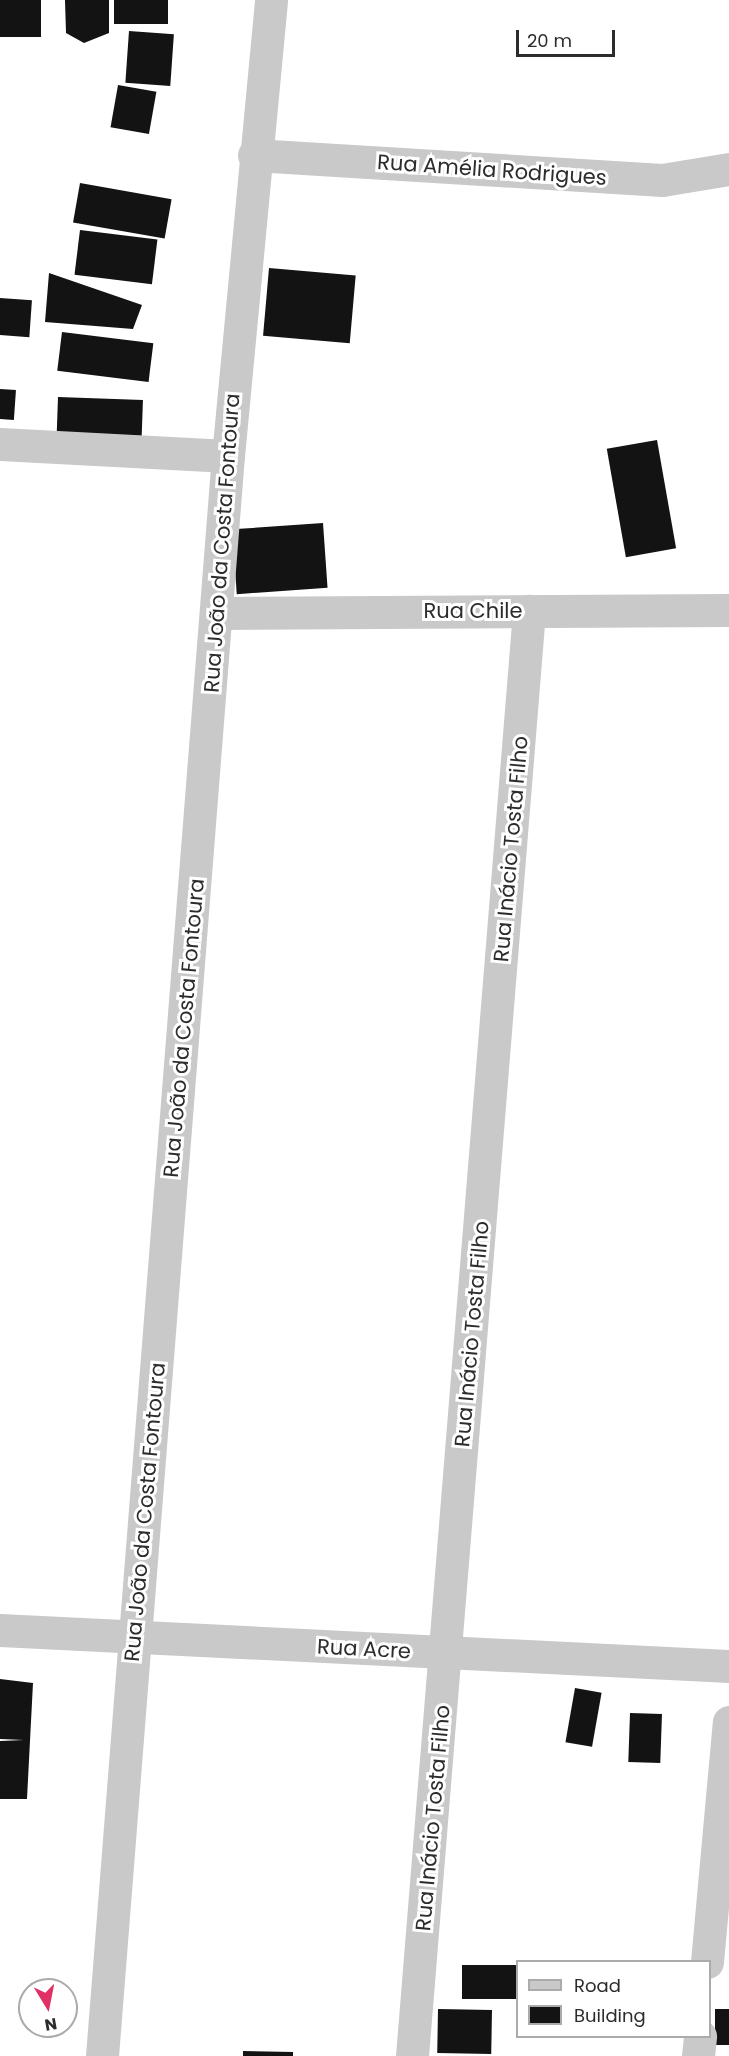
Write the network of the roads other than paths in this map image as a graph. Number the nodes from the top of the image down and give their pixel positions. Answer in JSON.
{"nodes":[{"id":1,"x":271,"y":0,"type":"edge"},
{"id":2,"x":254,"y":155,"type":"junction"},
{"id":3,"x":729,"y":169,"type":"edge"},
{"id":4,"x":0,"y":444,"type":"edge"},
{"id":5,"x":228,"y":456,"type":"junction"},
{"id":6,"x":729,"y":610,"type":"edge"},
{"id":7,"x":529,"y":611,"type":"junction"},
{"id":8,"x":217,"y":612,"type":"junction"},
{"id":9,"x":0,"y":1630,"type":"edge"},
{"id":10,"x":135,"y":1637,"type":"junction"},
{"id":11,"x":447,"y":1654,"type":"junction"},
{"id":12,"x":729,"y":1666,"type":"edge"},
{"id":13,"x":729,"y":1722,"type":"edge"},
{"id":14,"x":707,"y":1960,"type":"edge"},
{"id":15,"x":700,"y":2038,"type":"edge"},
{"id":16,"x":102,"y":2056,"type":"edge"},
{"id":17,"x":412,"y":2056,"type":"edge"},
{"id":18,"x":698,"y":2056,"type":"edge"}],
"edges":[{"from":1,"to":2,"type":"street","name":"Rua João da Costa Fontoura"},
{"from":2,"to":3,"type":"street","name":"Rua Amélia Rodrigues"},
{"from":2,"to":5,"type":"street","name":"Rua João da Costa Fontoura"},
{"from":4,"to":5,"type":"street"},
{"from":5,"to":8,"type":"street","name":"Rua João da Costa Fontoura"},
{"from":6,"to":7,"type":"street","name":"Rua Chile"},
{"from":7,"to":8,"type":"street","name":"Rua Chile"},
{"from":7,"to":11,"type":"street","name":"Rua Inácio Tosta Filho"},
{"from":8,"to":10,"type":"street","name":"Rua João da Costa Fontoura"},
{"from":9,"to":10,"type":"street","name":"Rua Acre"},
{"from":10,"to":11,"type":"street","name":"Rua Acre"},
{"from":10,"to":16,"type":"street","name":"Rua João da Costa Fontoura"},
{"from":11,"to":12,"type":"street","name":"Rua Acre"},
{"from":11,"to":17,"type":"street","name":"Rua Inácio Tosta Filho"},
{"from":13,"to":14,"type":"street"},
{"from":15,"to":18,"type":"street"}]}
